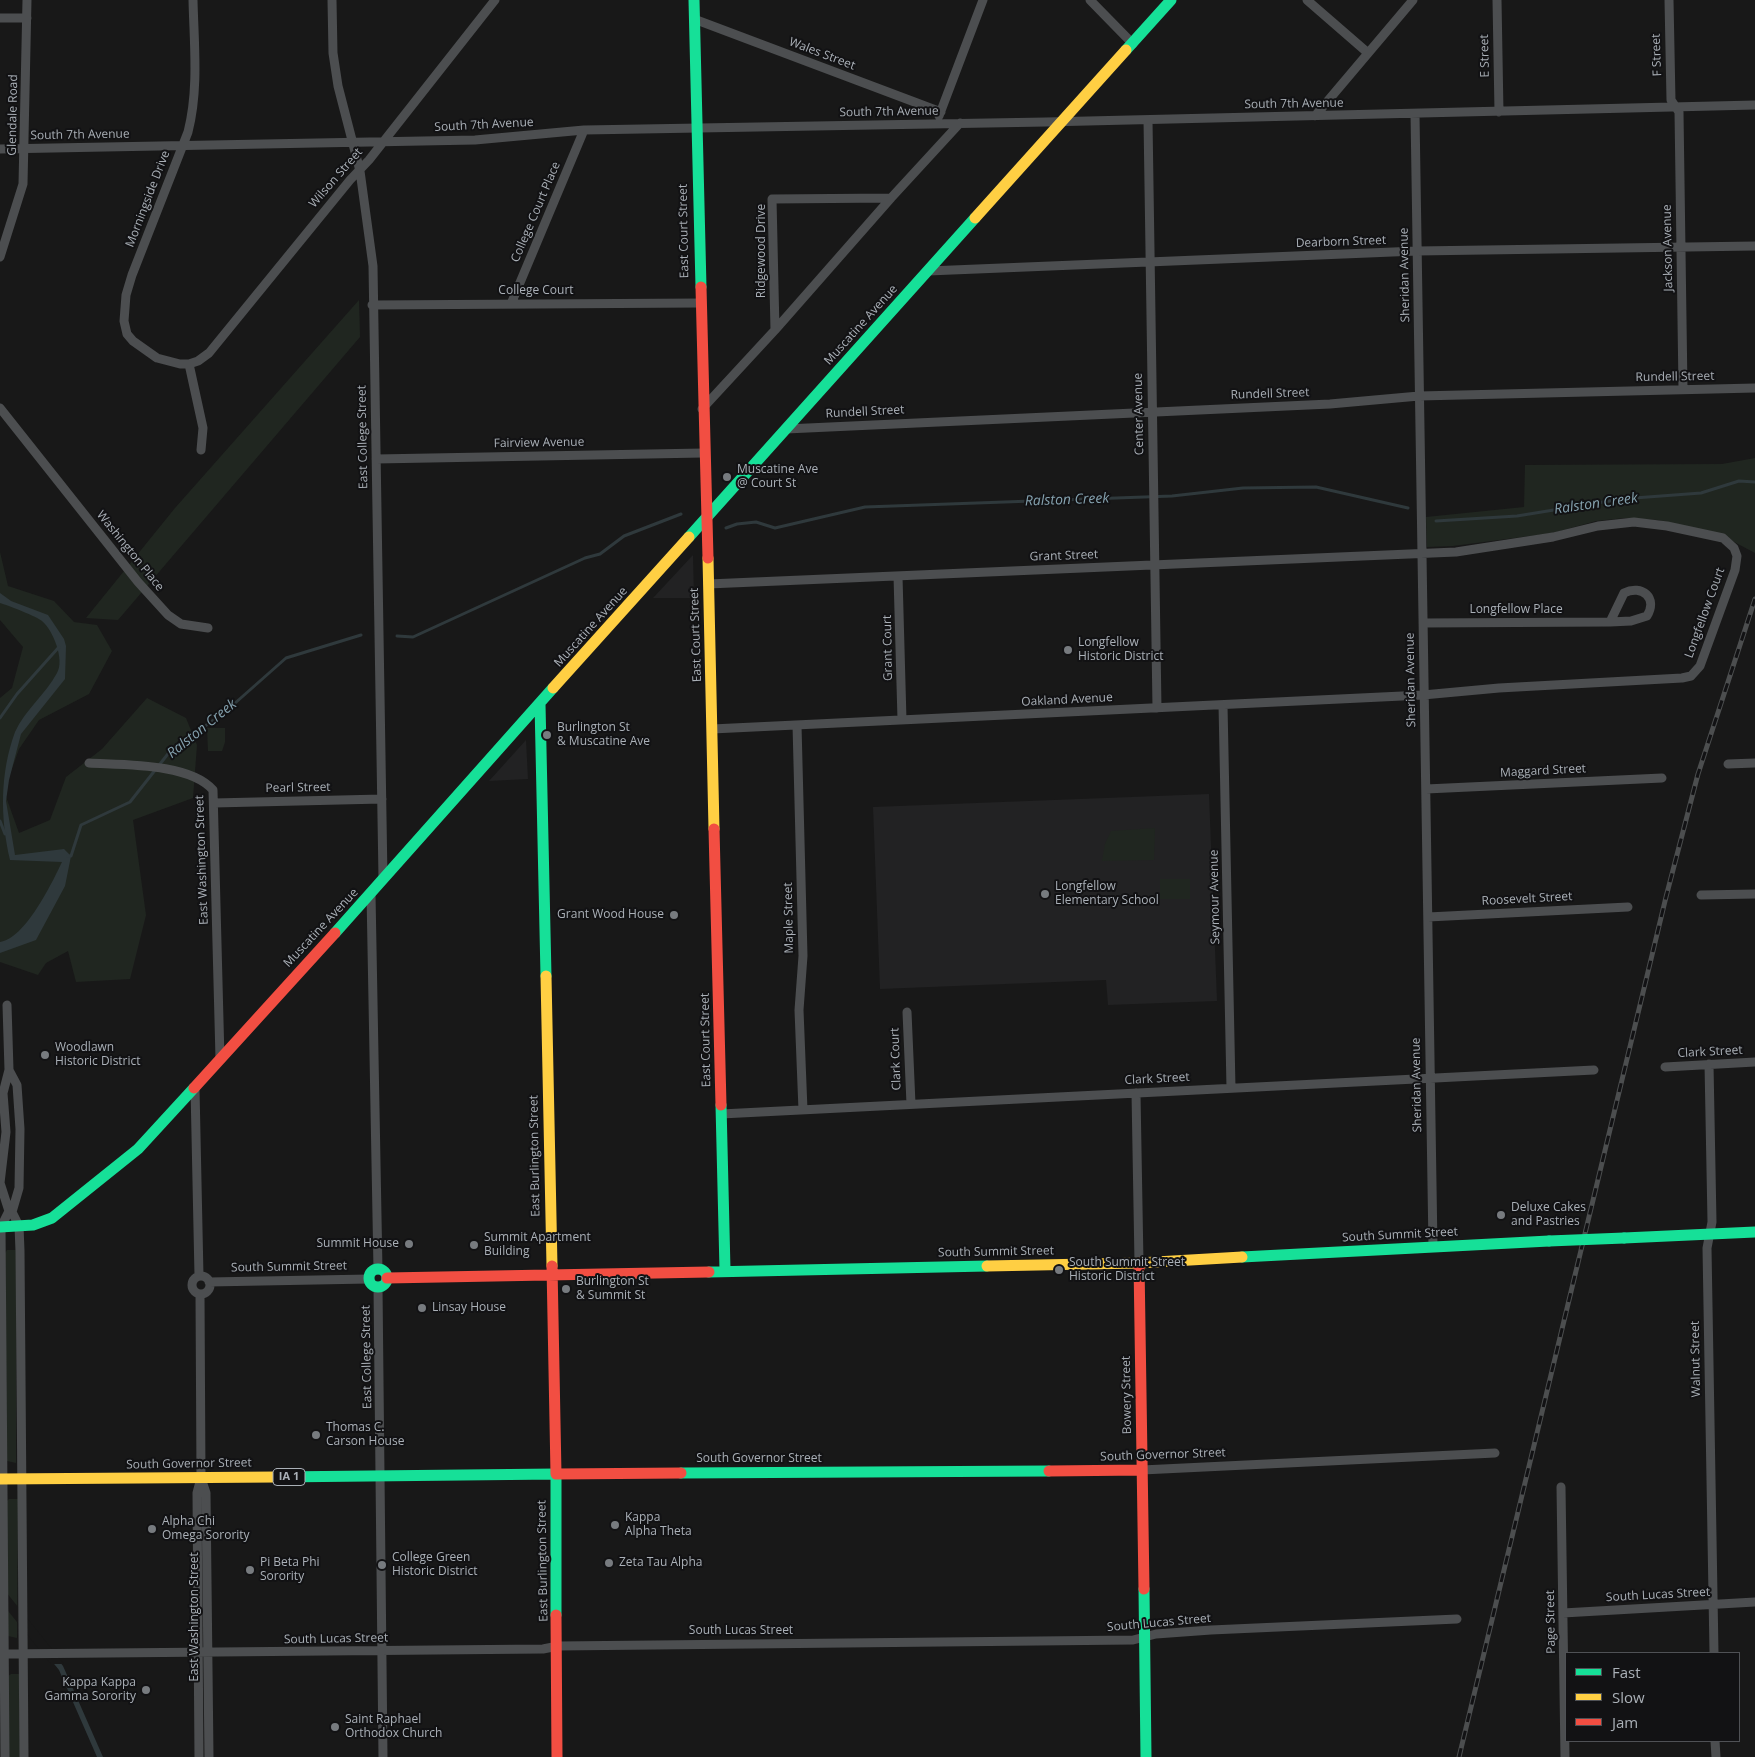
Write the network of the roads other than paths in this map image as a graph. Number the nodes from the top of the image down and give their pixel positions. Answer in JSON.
{"nodes":[{"id":1,"x":27,"y":0,"type":"edge"},
{"id":2,"x":193,"y":0,"type":"edge"},
{"id":3,"x":332,"y":0,"type":"edge"},
{"id":4,"x":495,"y":0,"type":"edge"},
{"id":5,"x":694,"y":0,"type":"edge"},
{"id":6,"x":983,"y":0,"type":"edge"},
{"id":7,"x":1090,"y":0,"type":"edge"},
{"id":8,"x":1171,"y":0,"type":"edge"},
{"id":9,"x":1307,"y":0,"type":"edge"},
{"id":10,"x":1414,"y":0,"type":"edge"},
{"id":11,"x":1497,"y":0,"type":"edge"},
{"id":12,"x":1669,"y":0,"type":"edge"},
{"id":13,"x":0,"y":18,"type":"edge"},
{"id":14,"x":27,"y":18,"type":"junction"},
{"id":15,"x":694,"y":19,"type":"junction"},
{"id":16,"x":1133,"y":44,"type":"junction"},
{"id":17,"x":1368,"y":53,"type":"junction"},
{"id":18,"x":1755,"y":106,"type":"edge"},
{"id":19,"x":1676,"y":107,"type":"junction"},
{"id":20,"x":940,"y":112,"type":"junction"},
{"id":21,"x":1498,"y":112,"type":"junction"},
{"id":22,"x":1415,"y":114,"type":"junction"},
{"id":23,"x":1314,"y":116,"type":"junction"},
{"id":24,"x":1148,"y":120,"type":"junction"},
{"id":25,"x":1063,"y":122,"type":"junction"},
{"id":26,"x":936,"y":123,"type":"junction"},
{"id":27,"x":960,"y":123,"type":"junction"},
{"id":28,"x":696,"y":128,"type":"junction"},
{"id":29,"x":584,"y":130,"type":"junction"},
{"id":30,"x":383,"y":141,"type":"junction"},
{"id":31,"x":352,"y":142,"type":"junction"},
{"id":32,"x":182,"y":145,"type":"junction"},
{"id":33,"x":0,"y":149,"type":"edge"},
{"id":34,"x":24,"y":149,"type":"junction"},
{"id":35,"x":360,"y":171,"type":"junction"},
{"id":36,"x":891,"y":198,"type":"junction"},
{"id":37,"x":1755,"y":246,"type":"edge"},
{"id":38,"x":1680,"y":248,"type":"junction"},
{"id":39,"x":1417,"y":251,"type":"junction"},
{"id":40,"x":0,"y":257,"type":"edge"},
{"id":41,"x":1149,"y":263,"type":"junction"},
{"id":42,"x":928,"y":271,"type":"junction"},
{"id":43,"x":700,"y":302,"type":"junction"},
{"id":44,"x":511,"y":304,"type":"junction"},
{"id":45,"x":372,"y":305,"type":"junction"},
{"id":46,"x":775,"y":330,"type":"junction"},
{"id":47,"x":189,"y":364,"type":"junction"},
{"id":48,"x":1755,"y":388,"type":"edge"},
{"id":49,"x":1683,"y":389,"type":"junction"},
{"id":50,"x":1419,"y":396,"type":"junction"},
{"id":51,"x":0,"y":408,"type":"edge"},
{"id":52,"x":702,"y":409,"type":"junction"},
{"id":53,"x":1151,"y":412,"type":"junction"},
{"id":54,"x":786,"y":429,"type":"junction"},
{"id":55,"x":200,"y":450,"type":"dead end"},
{"id":56,"x":703,"y":452,"type":"junction"},
{"id":57,"x":376,"y":459,"type":"junction"},
{"id":58,"x":706,"y":518,"type":"junction"},
{"id":59,"x":1422,"y":553,"type":"junction"},
{"id":60,"x":1154,"y":564,"type":"junction"},
{"id":61,"x":898,"y":576,"type":"junction"},
{"id":62,"x":708,"y":584,"type":"junction"},
{"id":63,"x":1610,"y":622,"type":"junction"},
{"id":64,"x":1423,"y":623,"type":"junction"},
{"id":65,"x":208,"y":628,"type":"dead end"},
{"id":66,"x":1423,"y":695,"type":"junction"},
{"id":67,"x":540,"y":704,"type":"junction"},
{"id":68,"x":1223,"y":705,"type":"junction"},
{"id":69,"x":1157,"y":708,"type":"junction"},
{"id":70,"x":902,"y":720,"type":"junction"},
{"id":71,"x":798,"y":725,"type":"junction"},
{"id":72,"x":712,"y":729,"type":"junction"},
{"id":73,"x":89,"y":763,"type":"dead end"},
{"id":74,"x":1755,"y":763,"type":"edge"},
{"id":75,"x":1728,"y":764,"type":"dead end"},
{"id":76,"x":1662,"y":778,"type":"dead end"},
{"id":77,"x":1426,"y":789,"type":"junction"},
{"id":78,"x":382,"y":799,"type":"junction"},
{"id":79,"x":214,"y":803,"type":"junction"},
{"id":80,"x":383,"y":878,"type":"junction"},
{"id":81,"x":371,"y":894,"type":"junction"},
{"id":82,"x":1755,"y":894,"type":"edge"},
{"id":83,"x":1701,"y":895,"type":"dead end"},
{"id":84,"x":1628,"y":907,"type":"dead end"},
{"id":85,"x":1428,"y":917,"type":"junction"},
{"id":86,"x":7,"y":1005,"type":"dead end"},
{"id":87,"x":906,"y":1012,"type":"dead end"},
{"id":88,"x":220,"y":1059,"type":"junction"},
{"id":89,"x":1755,"y":1062,"type":"edge"},
{"id":90,"x":1709,"y":1064,"type":"junction"},
{"id":91,"x":1666,"y":1066,"type":"dead end"},
{"id":92,"x":8,"y":1070,"type":"junction"},
{"id":93,"x":1594,"y":1070,"type":"dead end"},
{"id":94,"x":1429,"y":1078,"type":"junction"},
{"id":95,"x":196,"y":1088,"type":"junction"},
{"id":96,"x":1231,"y":1088,"type":"junction"},
{"id":97,"x":1136,"y":1093,"type":"junction"},
{"id":98,"x":910,"y":1104,"type":"junction"},
{"id":99,"x":803,"y":1110,"type":"junction"},
{"id":100,"x":721,"y":1114,"type":"junction"},
{"id":101,"x":19,"y":1226,"type":"junction"},
{"id":102,"x":1,"y":1227,"type":"edge"},
{"id":103,"x":1755,"y":1232,"type":"edge"},
{"id":104,"x":1710,"y":1234,"type":"junction"},
{"id":105,"x":1433,"y":1247,"type":"junction"},
{"id":106,"x":1139,"y":1263,"type":"junction"},
{"id":107,"x":378,"y":1270,"type":"junction"},
{"id":108,"x":724,"y":1270,"type":"junction"},
{"id":109,"x":552,"y":1274,"type":"junction"},
{"id":110,"x":199,"y":1276,"type":"junction"},
{"id":111,"x":387,"y":1278,"type":"junction"},
{"id":112,"x":369,"y":1279,"type":"junction"},
{"id":113,"x":209,"y":1282,"type":"junction"},
{"id":114,"x":378,"y":1288,"type":"junction"},
{"id":115,"x":200,"y":1294,"type":"junction"},
{"id":116,"x":1495,"y":1453,"type":"dead end"},
{"id":117,"x":1142,"y":1470,"type":"junction"},
{"id":118,"x":556,"y":1474,"type":"junction"},
{"id":119,"x":381,"y":1476,"type":"junction"},
{"id":120,"x":201,"y":1478,"type":"junction"},
{"id":121,"x":1,"y":1479,"type":"edge"},
{"id":122,"x":23,"y":1480,"type":"junction"},
{"id":123,"x":1561,"y":1487,"type":"dead end"},
{"id":124,"x":1755,"y":1602,"type":"edge"},
{"id":125,"x":1713,"y":1604,"type":"junction"},
{"id":126,"x":1563,"y":1613,"type":"junction"},
{"id":127,"x":1458,"y":1619,"type":"dead end"},
{"id":128,"x":1144,"y":1637,"type":"junction"},
{"id":129,"x":558,"y":1646,"type":"junction"},
{"id":130,"x":382,"y":1651,"type":"junction"},
{"id":131,"x":203,"y":1652,"type":"junction"},
{"id":132,"x":1714,"y":1652,"type":"edge"},
{"id":133,"x":2,"y":1654,"type":"edge"},
{"id":134,"x":23,"y":1654,"type":"junction"},
{"id":135,"x":1715,"y":1742,"type":"edge"},
{"id":136,"x":5,"y":1757,"type":"edge"},
{"id":137,"x":24,"y":1757,"type":"edge"},
{"id":138,"x":199,"y":1757,"type":"edge"},
{"id":139,"x":209,"y":1757,"type":"edge"},
{"id":140,"x":383,"y":1757,"type":"edge"},
{"id":141,"x":557,"y":1757,"type":"edge"},
{"id":142,"x":1146,"y":1757,"type":"edge"},
{"id":143,"x":1565,"y":1757,"type":"edge"},
{"id":144,"x":1716,"y":1757,"type":"edge"}],
"edges":[{"from":1,"to":14,"type":"street","name":"Glendale Road"},
{"from":2,"to":32,"type":"street","name":"Morningside Drive"},
{"from":3,"to":31,"type":"street","name":"East College Street"},
{"from":4,"to":30,"type":"street","name":"Wilson Street"},
{"from":5,"to":15,"type":"street","name":"East Court Street"},
{"from":6,"to":20,"type":"street"},
{"from":7,"to":16,"type":"street"},
{"from":8,"to":16,"type":"street","name":"Muscatine Avenue"},
{"from":9,"to":17,"type":"street"},
{"from":10,"to":17,"type":"street"},
{"from":11,"to":21,"type":"street","name":"E Street"},
{"from":12,"to":19,"type":"street","name":"F Street"},
{"from":13,"to":14,"type":"street"},
{"from":14,"to":34,"type":"street","name":"Glendale Road"},
{"from":15,"to":20,"type":"street","name":"Wales Street"},
{"from":15,"to":28,"type":"street","name":"East Court Street"},
{"from":16,"to":25,"type":"street","name":"Muscatine Avenue"},
{"from":17,"to":23,"type":"street"},
{"from":18,"to":19,"type":"street","name":"South 7th Avenue"},
{"from":19,"to":21,"type":"street","name":"South 7th Avenue"},
{"from":19,"to":38,"type":"street","name":"Jackson Avenue"},
{"from":20,"to":26,"type":"street"},
{"from":21,"to":22,"type":"street","name":"South 7th Avenue"},
{"from":22,"to":23,"type":"street","name":"South 7th Avenue"},
{"from":22,"to":39,"type":"street","name":"Sheridan Avenue"},
{"from":23,"to":24,"type":"street","name":"South 7th Avenue"},
{"from":24,"to":25,"type":"street","name":"South 7th Avenue"},
{"from":24,"to":41,"type":"street","name":"Center Avenue"},
{"from":25,"to":27,"type":"street","name":"South 7th Avenue"},
{"from":25,"to":42,"type":"street","name":"Muscatine Avenue"},
{"from":26,"to":27,"type":"street","name":"South 7th Avenue"},
{"from":26,"to":28,"type":"street","name":"South 7th Avenue"},
{"from":27,"to":36,"type":"street"},
{"from":28,"to":29,"type":"street","name":"South 7th Avenue"},
{"from":28,"to":43,"type":"street","name":"East Court Street"},
{"from":29,"to":30,"type":"street","name":"South 7th Avenue"},
{"from":29,"to":44,"type":"street","name":"College Court Place"},
{"from":30,"to":31,"type":"street","name":"South 7th Avenue"},
{"from":30,"to":35,"type":"street","name":"Wilson Street"},
{"from":31,"to":32,"type":"street","name":"South 7th Avenue"},
{"from":31,"to":35,"type":"street","name":"East College Street"},
{"from":32,"to":34,"type":"street","name":"South 7th Avenue"},
{"from":32,"to":47,"type":"street","name":"Morningside Drive"},
{"from":33,"to":34,"type":"street","name":"South 7th Avenue"},
{"from":34,"to":40,"type":"street","name":"Glendale Road"},
{"from":35,"to":45,"type":"street","name":"East College Street"},
{"from":35,"to":47,"type":"street","name":"Wilson Street"},
{"from":36,"to":46,"type":"street"},
{"from":36,"to":46,"type":"street","name":"Ridgewood Drive"},
{"from":37,"to":38,"type":"street","name":"Dearborn Street"},
{"from":38,"to":39,"type":"street","name":"Dearborn Street"},
{"from":38,"to":49,"type":"street","name":"Jackson Avenue"},
{"from":39,"to":41,"type":"street","name":"Dearborn Street"},
{"from":39,"to":50,"type":"street","name":"Sheridan Avenue"},
{"from":41,"to":42,"type":"street","name":"Dearborn Street"},
{"from":41,"to":53,"type":"street","name":"Center Avenue"},
{"from":42,"to":54,"type":"street","name":"Muscatine Avenue"},
{"from":43,"to":44,"type":"street","name":"College Court"},
{"from":43,"to":52,"type":"street","name":"East Court Street"},
{"from":44,"to":45,"type":"street","name":"College Court"},
{"from":45,"to":57,"type":"street","name":"East College Street"},
{"from":46,"to":52,"type":"street"},
{"from":47,"to":55,"type":"street"},
{"from":48,"to":49,"type":"street","name":"Rundell Street"},
{"from":49,"to":50,"type":"street","name":"Rundell Street"},
{"from":50,"to":53,"type":"street","name":"Rundell Street"},
{"from":50,"to":59,"type":"street","name":"Sheridan Avenue"},
{"from":51,"to":65,"type":"street","name":"Washington Place"},
{"from":52,"to":56,"type":"street","name":"East Court Street"},
{"from":53,"to":54,"type":"street","name":"Rundell Street"},
{"from":53,"to":60,"type":"street","name":"Center Avenue"},
{"from":54,"to":58,"type":"street","name":"Muscatine Avenue"},
{"from":56,"to":57,"type":"street","name":"Fairview Avenue"},
{"from":56,"to":58,"type":"street","name":"East Court Street"},
{"from":57,"to":78,"type":"street","name":"East College Street"},
{"from":58,"to":62,"type":"street","name":"East Court Street"},
{"from":58,"to":67,"type":"street","name":"Muscatine Avenue"},
{"from":59,"to":60,"type":"street","name":"Grant Street"},
{"from":59,"to":64,"type":"street","name":"Sheridan Avenue"},
{"from":59,"to":66,"type":"street","name":"Longfellow Court"},
{"from":60,"to":61,"type":"street","name":"Grant Street"},
{"from":60,"to":69,"type":"street","name":"Center Avenue"},
{"from":61,"to":62,"type":"street","name":"Grant Street"},
{"from":61,"to":70,"type":"street","name":"Grant Court"},
{"from":62,"to":72,"type":"street","name":"East Court Street"},
{"from":63,"to":63,"type":"street","name":"Longfellow Place"},
{"from":63,"to":64,"type":"street","name":"Longfellow Place"},
{"from":64,"to":66,"type":"street","name":"Sheridan Avenue"},
{"from":66,"to":68,"type":"street","name":"Oakland Avenue"},
{"from":66,"to":77,"type":"street","name":"Sheridan Avenue"},
{"from":67,"to":80,"type":"street","name":"Muscatine Avenue"},
{"from":67,"to":109,"type":"street","name":"East Burlington Street"},
{"from":68,"to":69,"type":"street","name":"Oakland Avenue"},
{"from":68,"to":96,"type":"street","name":"Seymour Avenue"},
{"from":69,"to":70,"type":"street","name":"Oakland Avenue"},
{"from":70,"to":71,"type":"street","name":"Oakland Avenue"},
{"from":71,"to":72,"type":"street","name":"Oakland Avenue"},
{"from":71,"to":99,"type":"street","name":"Maple Street"},
{"from":72,"to":100,"type":"street","name":"East Court Street"},
{"from":73,"to":79,"type":"street","name":"East Washington Street"},
{"from":74,"to":75,"type":"street"},
{"from":76,"to":77,"type":"street","name":"Maggard Street"},
{"from":77,"to":85,"type":"street","name":"Sheridan Avenue"},
{"from":78,"to":79,"type":"street","name":"Pearl Street"},
{"from":78,"to":80,"type":"street","name":"East College Street"},
{"from":79,"to":88,"type":"street","name":"East Washington Street"},
{"from":80,"to":81,"type":"street","name":"Muscatine Avenue"},
{"from":81,"to":88,"type":"street","name":"Muscatine Avenue"},
{"from":81,"to":107,"type":"street"},
{"from":82,"to":83,"type":"street"},
{"from":84,"to":85,"type":"street","name":"Roosevelt Street"},
{"from":85,"to":94,"type":"street","name":"Sheridan Avenue"},
{"from":86,"to":92,"type":"street"},
{"from":87,"to":98,"type":"street","name":"Clark Court"},
{"from":88,"to":95,"type":"street","name":"Muscatine Avenue"},
{"from":89,"to":90,"type":"street","name":"Clark Street"},
{"from":90,"to":91,"type":"street","name":"Clark Street"},
{"from":90,"to":104,"type":"street","name":"Walnut Street"},
{"from":92,"to":101,"type":"street"},
{"from":92,"to":102,"type":"street"},
{"from":93,"to":94,"type":"street","name":"Clark Street"},
{"from":94,"to":96,"type":"street","name":"Clark Street"},
{"from":94,"to":105,"type":"street","name":"Sheridan Avenue"},
{"from":95,"to":101,"type":"street","name":"Muscatine Avenue"},
{"from":95,"to":110,"type":"street"},
{"from":96,"to":97,"type":"street","name":"Clark Street"},
{"from":97,"to":98,"type":"street","name":"Clark Street"},
{"from":97,"to":106,"type":"street","name":"Bowery Street"},
{"from":98,"to":99,"type":"street","name":"Clark Street"},
{"from":99,"to":100,"type":"street","name":"Clark Street"},
{"from":100,"to":108,"type":"street","name":"East Court Street"},
{"from":101,"to":102,"type":"street","name":"Muscatine Avenue"},
{"from":101,"to":122,"type":"street"},
{"from":102,"to":121,"type":"street"},
{"from":103,"to":104,"type":"street","name":"South Summit Street"},
{"from":104,"to":105,"type":"street","name":"South Summit Street","bridge":true},
{"from":104,"to":125,"type":"street","name":"Walnut Street"},
{"from":105,"to":106,"type":"street","name":"South Summit Street"},
{"from":106,"to":108,"type":"street","name":"South Summit Street"},
{"from":106,"to":117,"type":"street","name":"Bowery Street"},
{"from":107,"to":111,"type":"street"},
{"from":107,"to":112,"type":"street"},
{"from":108,"to":109,"type":"street","name":"South Summit Street"},
{"from":109,"to":111,"type":"street","name":"South Summit Street"},
{"from":109,"to":118,"type":"street","name":"East Burlington Street"},
{"from":110,"to":113,"type":"street"},
{"from":110,"to":115,"type":"street"},
{"from":111,"to":114,"type":"street"},
{"from":112,"to":113,"type":"street","name":"South Summit Street"},
{"from":112,"to":114,"type":"street"},
{"from":113,"to":115,"type":"street"},
{"from":114,"to":119,"type":"street","name":"East College Street"},
{"from":115,"to":120,"type":"street","name":"East Washington Street"},
{"from":116,"to":117,"type":"street","name":"South Governor Street"},
{"from":117,"to":118,"type":"street","name":"South Governor Street"},
{"from":117,"to":128,"type":"street","name":"Bowery Street"},
{"from":118,"to":119,"type":"street","name":"South Governor Street","number":"IA 1"},
{"from":118,"to":129,"type":"street","name":"East Burlington Street"},
{"from":119,"to":120,"type":"street","name":"South Governor Street","number":"IA 1"},
{"from":119,"to":130,"type":"street","name":"East College Street"},
{"from":120,"to":122,"type":"street","name":"South Governor Street","number":"IA 1"},
{"from":120,"to":131,"type":"street","name":"East Washington Street"},
{"from":121,"to":122,"type":"street","number":"IA 1"},
{"from":121,"to":133,"type":"street"},
{"from":122,"to":134,"type":"street"},
{"from":123,"to":126,"type":"street","name":"Page Street"},
{"from":124,"to":125,"type":"street","name":"South Lucas Street"},
{"from":125,"to":126,"type":"street","name":"South Lucas Street"},
{"from":125,"to":132,"type":"street","name":"Walnut Street"},
{"from":126,"to":143,"type":"street","name":"Page Street"},
{"from":127,"to":128,"type":"street","name":"South Lucas Street"},
{"from":128,"to":129,"type":"street","name":"South Lucas Street"},
{"from":128,"to":142,"type":"street","name":"Bowery Street"},
{"from":129,"to":130,"type":"street","name":"South Lucas Street"},
{"from":129,"to":141,"type":"street","name":"East Burlington Street"},
{"from":130,"to":131,"type":"street","name":"South Lucas Street"},
{"from":130,"to":140,"type":"street","name":"East College Street"},
{"from":131,"to":134,"type":"street","name":"South Lucas Street"},
{"from":131,"to":138,"type":"street","name":"East Washington Street"},
{"from":131,"to":139,"type":"street","name":"East Washington Street"},
{"from":133,"to":134,"type":"street","name":"South Lucas Street"},
{"from":133,"to":136,"type":"street"},
{"from":134,"to":137,"type":"street"},
{"from":135,"to":144,"type":"street"}]}
